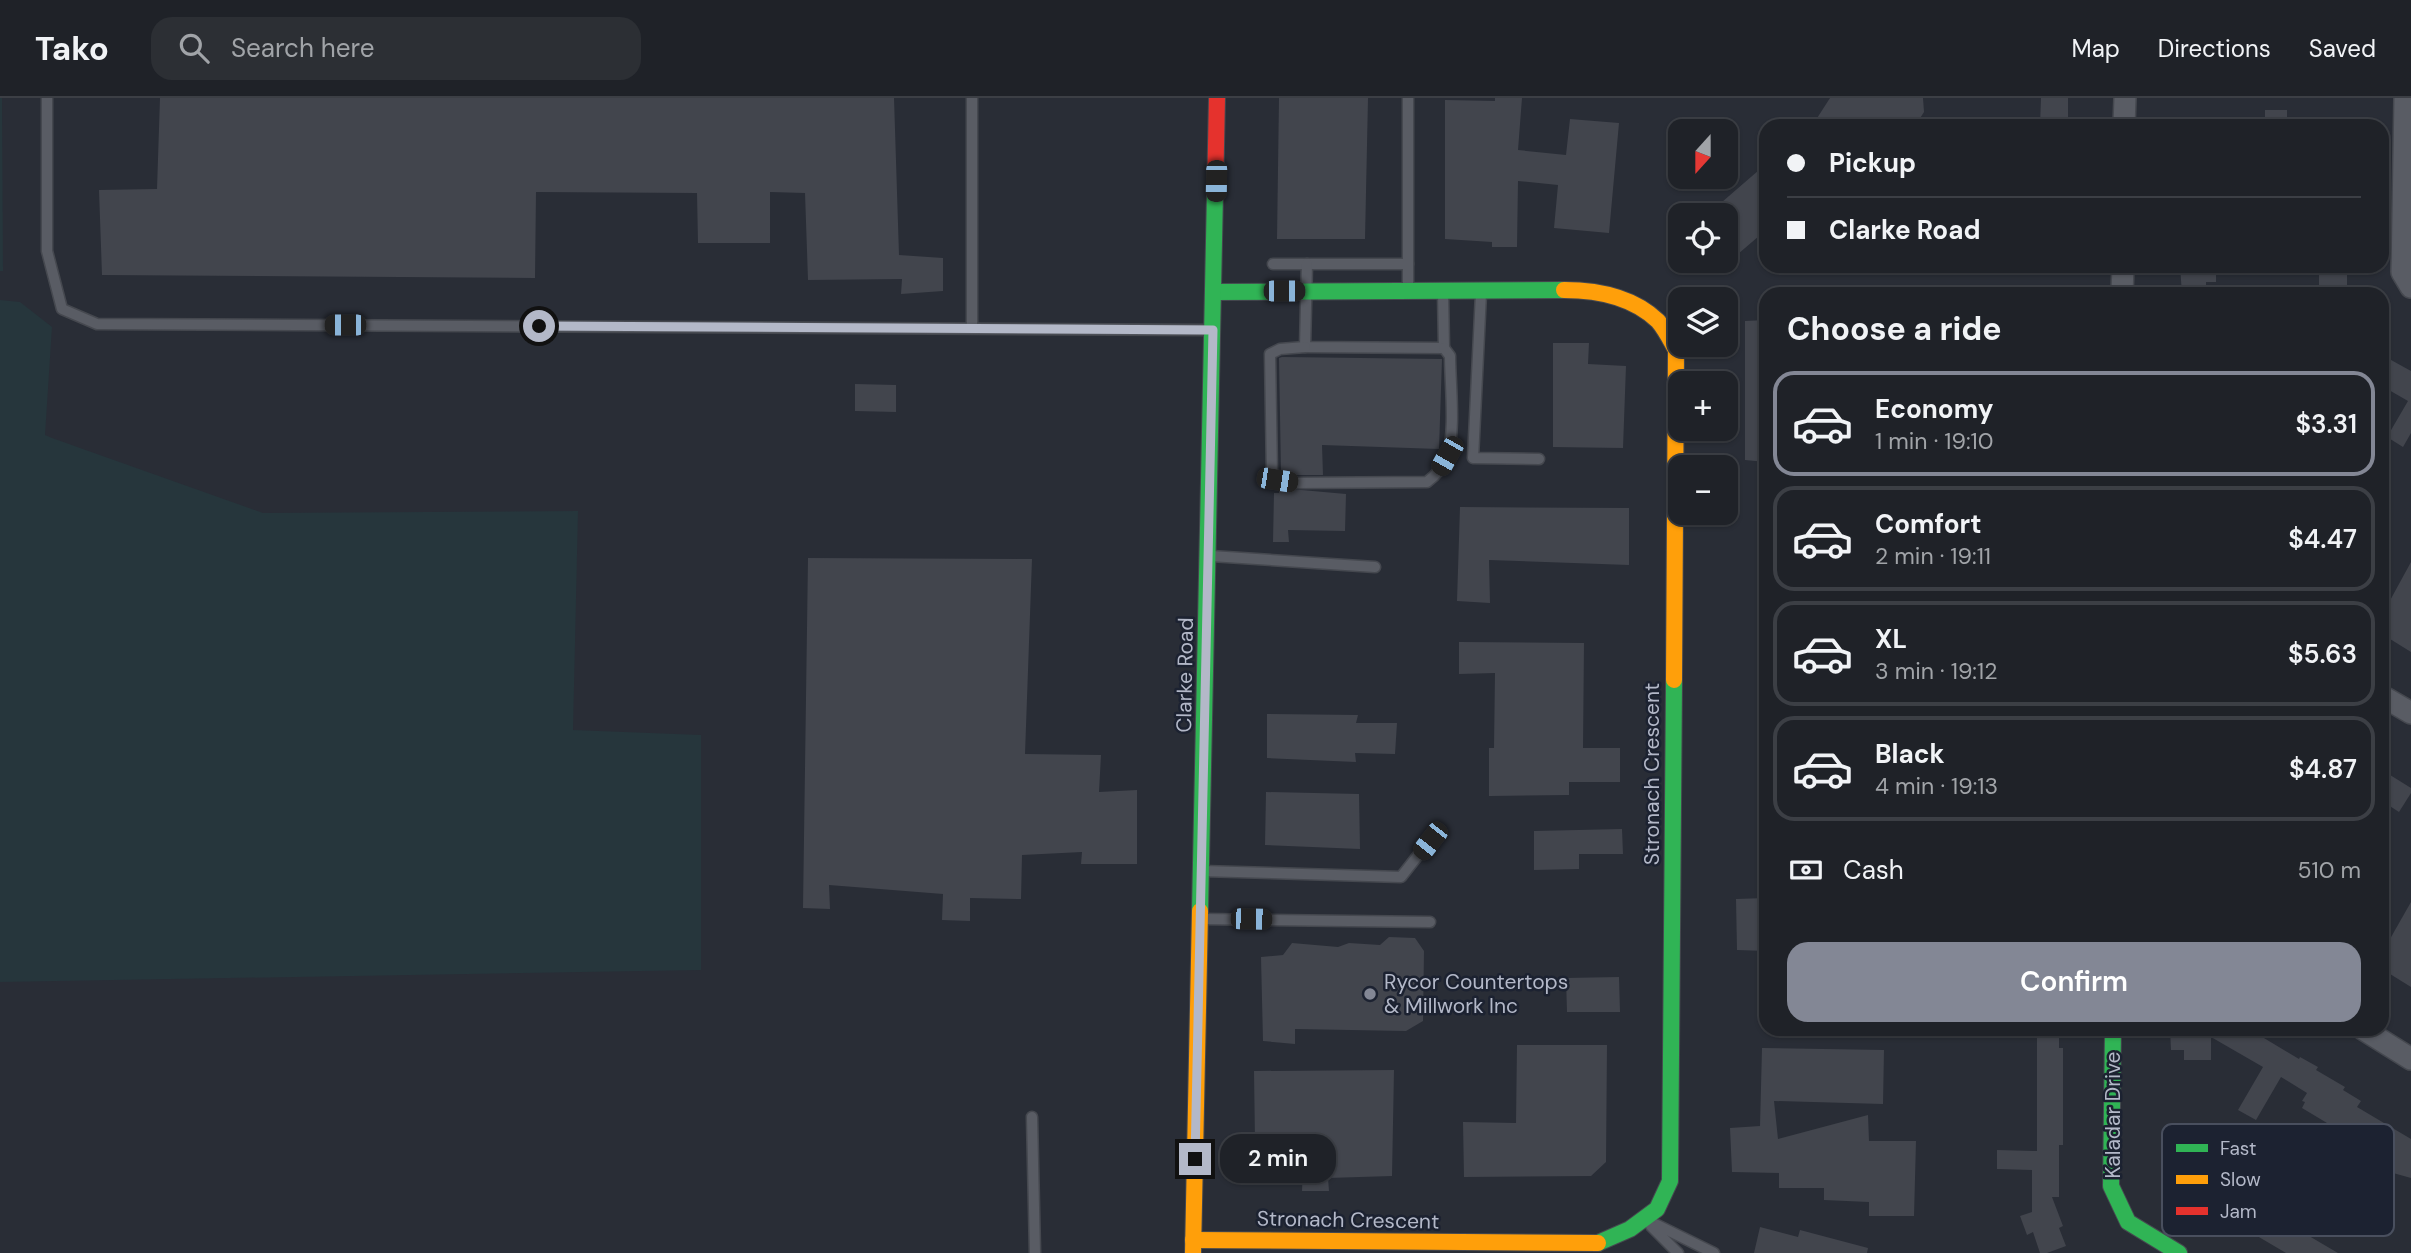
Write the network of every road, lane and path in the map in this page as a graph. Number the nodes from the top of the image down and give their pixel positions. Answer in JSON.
{"nodes":[{"id":1,"x":47,"y":98,"type":"edge"},
{"id":2,"x":972,"y":98,"type":"edge"},
{"id":3,"x":1217,"y":98,"type":"edge"},
{"id":4,"x":1408,"y":98,"type":"edge"},
{"id":5,"x":2125,"y":98,"type":"edge"},
{"id":6,"x":2405,"y":98,"type":"edge"},
{"id":7,"x":2124,"y":119,"type":"edge"},
{"id":8,"x":1273,"y":264,"type":"dead end"},
{"id":9,"x":1307,"y":264,"type":"junction"},
{"id":10,"x":1408,"y":264,"type":"junction"},
{"id":11,"x":2411,"y":287,"type":"edge"},
{"id":12,"x":1481,"y":290,"type":"junction"},
{"id":13,"x":1308,"y":291,"type":"junction"},
{"id":14,"x":1408,"y":291,"type":"junction"},
{"id":15,"x":1443,"y":291,"type":"junction"},
{"id":16,"x":1214,"y":292,"type":"junction"},
{"id":17,"x":972,"y":328,"type":"junction"},
{"id":18,"x":1213,"y":330,"type":"junction"},
{"id":19,"x":1305,"y":347,"type":"junction"},
{"id":20,"x":1444,"y":348,"type":"junction"},
{"id":21,"x":1539,"y":459,"type":"dead end"},
{"id":22,"x":1208,"y":556,"type":"junction"},
{"id":23,"x":1375,"y":567,"type":"dead end"},
{"id":24,"x":2389,"y":700,"type":"edge"},
{"id":25,"x":2411,"y":713,"type":"edge"},
{"id":26,"x":1430,"y":841,"type":"dead end"},
{"id":27,"x":1201,"y":871,"type":"junction"},
{"id":28,"x":1200,"y":919,"type":"junction"},
{"id":29,"x":1430,"y":922,"type":"dead end"},
{"id":30,"x":2113,"y":1036,"type":"edge"},
{"id":31,"x":2374,"y":1036,"type":"edge"},
{"id":32,"x":2411,"y":1059,"type":"edge"},
{"id":33,"x":1032,"y":1116,"type":"dead end"},
{"id":34,"x":1644,"y":1219,"type":"junction"},
{"id":35,"x":1193,"y":1246,"type":"edge"},
{"id":36,"x":1532,"y":1248,"type":"edge"},
{"id":37,"x":1035,"y":1253,"type":"edge"},
{"id":38,"x":1678,"y":1253,"type":"edge"},
{"id":39,"x":1714,"y":1253,"type":"edge"},
{"id":40,"x":2179,"y":1253,"type":"edge"}],
"edges":[{"from":1,"to":17,"type":"lane"},
{"from":2,"to":17,"type":"lane"},
{"from":3,"to":16,"type":"street","name":"Clarke Road"},
{"from":4,"to":10,"type":"lane"},
{"from":5,"to":7,"type":"street"},
{"from":6,"to":11,"type":"street"},
{"from":8,"to":9,"type":"lane"},
{"from":9,"to":10,"type":"lane"},
{"from":9,"to":13,"type":"lane"},
{"from":10,"to":14,"type":"lane"},
{"from":12,"to":15,"type":"street","name":"Stronach Crescent"},
{"from":12,"to":21,"type":"lane"},
{"from":12,"to":34,"type":"street","name":"Stronach Crescent"},
{"from":13,"to":14,"type":"street","name":"Stronach Crescent"},
{"from":13,"to":16,"type":"street","name":"Stronach Crescent"},
{"from":13,"to":19,"type":"lane"},
{"from":14,"to":15,"type":"street","name":"Stronach Crescent"},
{"from":15,"to":20,"type":"lane"},
{"from":16,"to":18,"type":"street","name":"Clarke Road"},
{"from":17,"to":18,"type":"lane"},
{"from":18,"to":22,"type":"street","name":"Clarke Road"},
{"from":19,"to":20,"type":"lane"},
{"from":19,"to":20,"type":"lane"},
{"from":22,"to":23,"type":"lane"},
{"from":22,"to":27,"type":"street","name":"Clarke Road"},
{"from":24,"to":25,"type":"street"},
{"from":26,"to":27,"type":"lane"},
{"from":27,"to":28,"type":"street","name":"Clarke Road"},
{"from":28,"to":29,"type":"lane"},
{"from":28,"to":35,"type":"street","name":"Clarke Road"},
{"from":30,"to":40,"type":"street","name":"Kaladar Drive"},
{"from":31,"to":32,"type":"street"},
{"from":33,"to":37,"type":"lane"},
{"from":34,"to":36,"type":"street","name":"Stronach Crescent"},
{"from":34,"to":38,"type":"lane"},
{"from":34,"to":39,"type":"lane"},
{"from":35,"to":36,"type":"street","name":"Stronach Crescent"}]}
